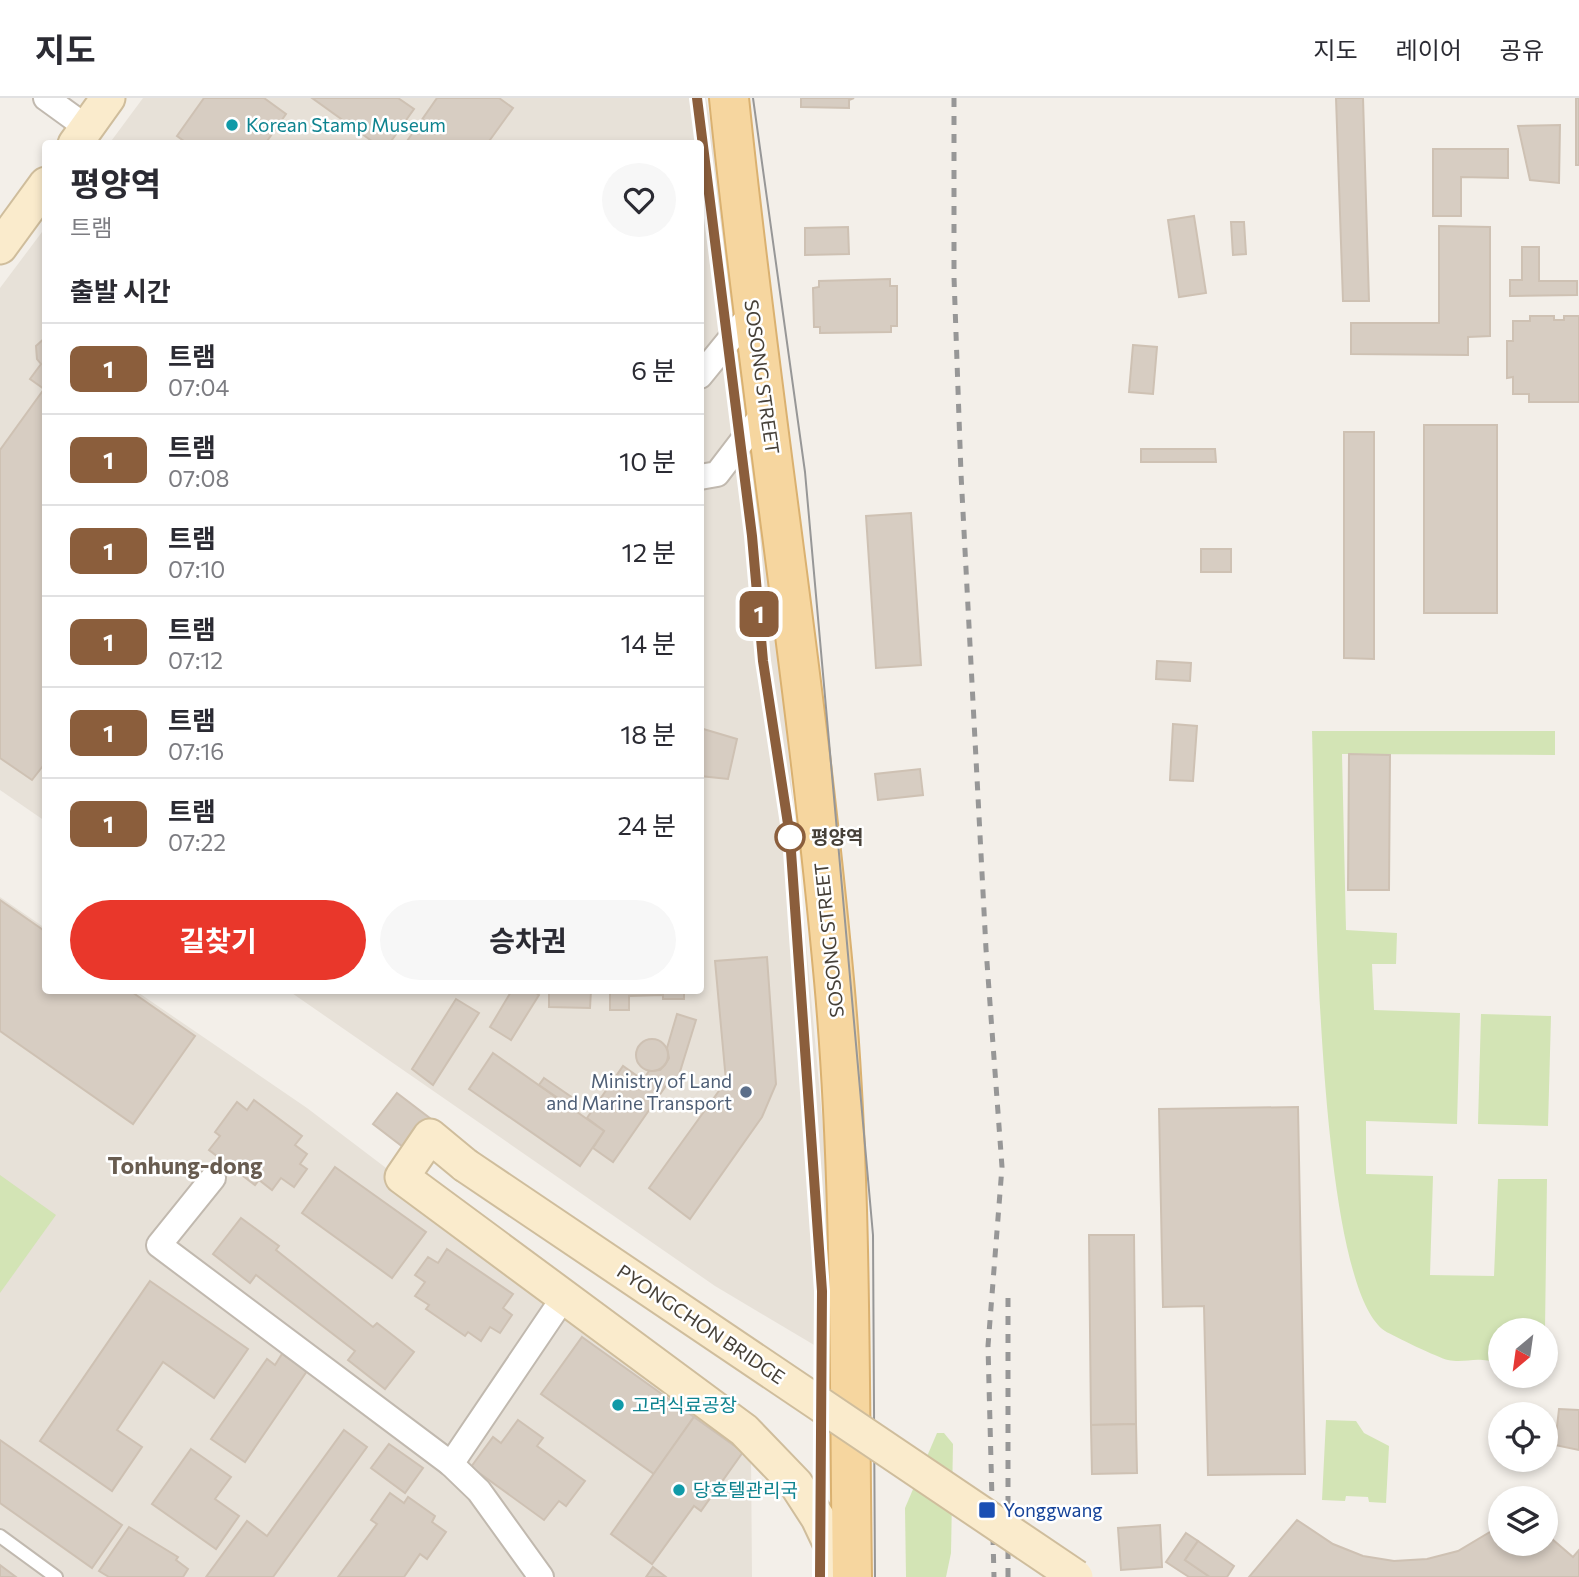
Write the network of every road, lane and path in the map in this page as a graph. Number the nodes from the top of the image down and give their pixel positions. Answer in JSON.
{"nodes":[{"id":1,"x":47,"y":98,"type":"edge"},
{"id":2,"x":108,"y":98,"type":"edge"},
{"id":3,"x":729,"y":98,"type":"edge"},
{"id":4,"x":80,"y":135,"type":"edge"},
{"id":5,"x":42,"y":189,"type":"edge"},
{"id":6,"x":0,"y":247,"type":"edge"},
{"id":7,"x":753,"y":311,"type":"junction"},
{"id":8,"x":704,"y":371,"type":"edge"},
{"id":9,"x":766,"y":410,"type":"junction"},
{"id":10,"x":704,"y":476,"type":"edge"},
{"id":11,"x":213,"y":1178,"type":"dead end"},
{"id":12,"x":564,"y":1297,"type":"junction"},
{"id":13,"x":451,"y":1464,"type":"junction"},
{"id":14,"x":0,"y":1536,"type":"edge"},
{"id":15,"x":56,"y":1577,"type":"edge"},
{"id":16,"x":541,"y":1577,"type":"edge"},
{"id":17,"x":846,"y":1577,"type":"edge"},
{"id":18,"x":852,"y":1577,"type":"edge"},
{"id":19,"x":1076,"y":1577,"type":"edge"}],
"edges":[{"from":1,"to":4,"type":"street"},
{"from":2,"to":4,"type":"street"},
{"from":3,"to":7,"type":"main road","name":"SOSONG STREET"},
{"from":5,"to":6,"type":"street"},
{"from":7,"to":8,"type":"street"},
{"from":7,"to":9,"type":"main road","name":"SOSONG STREET"},
{"from":9,"to":10,"type":"street"},
{"from":9,"to":18,"type":"main road","name":"SOSONG STREET"},
{"from":11,"to":13,"type":"street"},
{"from":12,"to":13,"type":"street"},
{"from":12,"to":17,"type":"street"},
{"from":12,"to":19,"type":"street","name":"PYONGCHON BRIDGE","bridge":true},
{"from":13,"to":16,"type":"street"},
{"from":14,"to":15,"type":"lane"}]}
